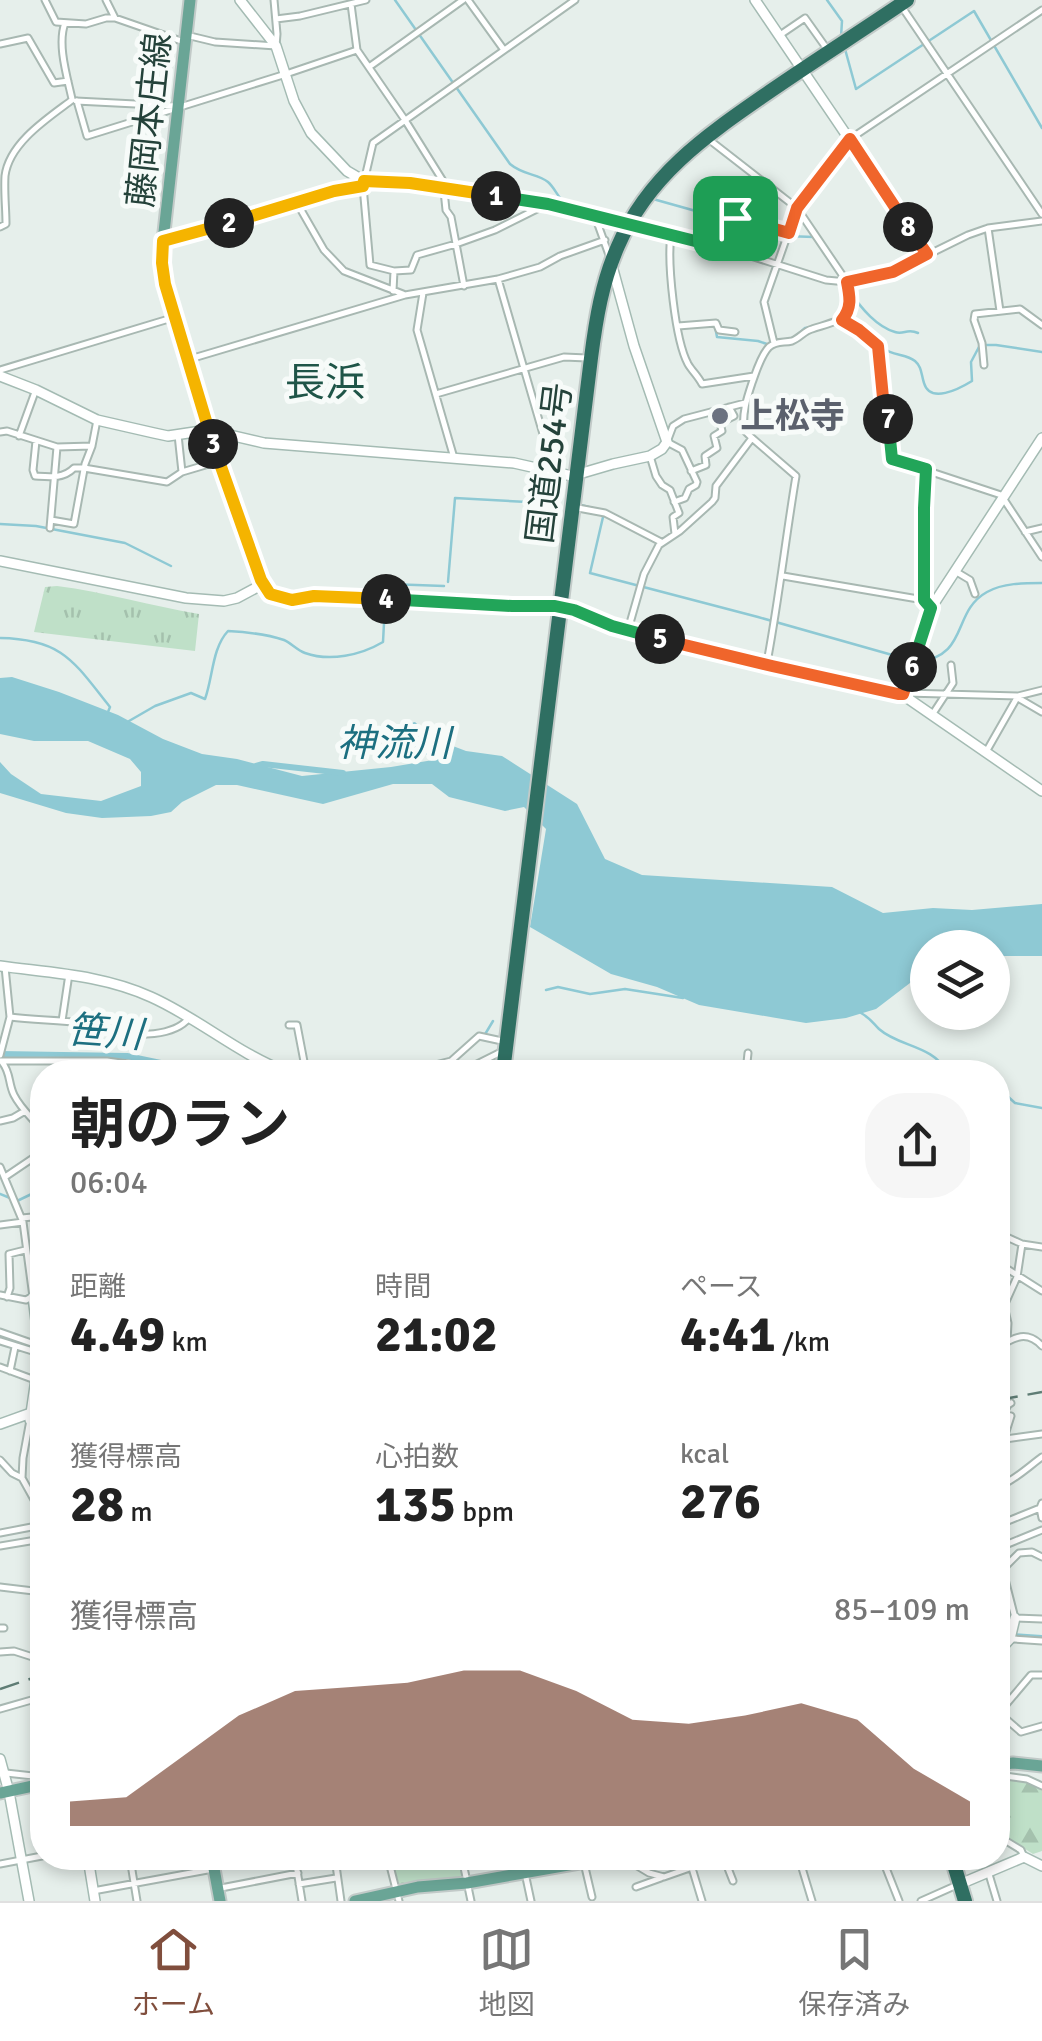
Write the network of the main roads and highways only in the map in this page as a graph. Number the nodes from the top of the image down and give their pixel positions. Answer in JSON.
{"nodes":[{"id":1,"x":190,"y":0,"type":"edge"},
{"id":2,"x":904,"y":2,"type":"edge"},
{"id":3,"x":561,"y":611,"type":"junction"},
{"id":4,"x":502,"y":1060,"type":"edge"},
{"id":5,"x":1010,"y":1763,"type":"edge"},
{"id":6,"x":1042,"y":1766,"type":"edge"},
{"id":7,"x":30,"y":1782,"type":"edge"},
{"id":8,"x":4,"y":1792,"type":"edge"},
{"id":9,"x":215,"y":1870,"type":"edge"},
{"id":10,"x":533,"y":1870,"type":"edge"},
{"id":11,"x":956,"y":1870,"type":"edge"},
{"id":12,"x":398,"y":1896,"type":"edge"},
{"id":13,"x":219,"y":1897,"type":"edge"},
{"id":14,"x":355,"y":1901,"type":"edge"},
{"id":15,"x":964,"y":1901,"type":"edge"}],
"edges":[{"from":1,"to":3,"type":"main road","name":"藤岡本庄線"},
{"from":2,"to":3,"type":"highway","name":"国道254号"},
{"from":3,"to":4,"type":"highway","name":"国道254号"},
{"from":5,"to":6,"type":"main road"},
{"from":7,"to":8,"type":"main road"},
{"from":9,"to":13,"type":"main road"},
{"from":10,"to":12,"type":"main road"},
{"from":11,"to":15,"type":"highway"},
{"from":12,"to":14,"type":"main road"}]}
